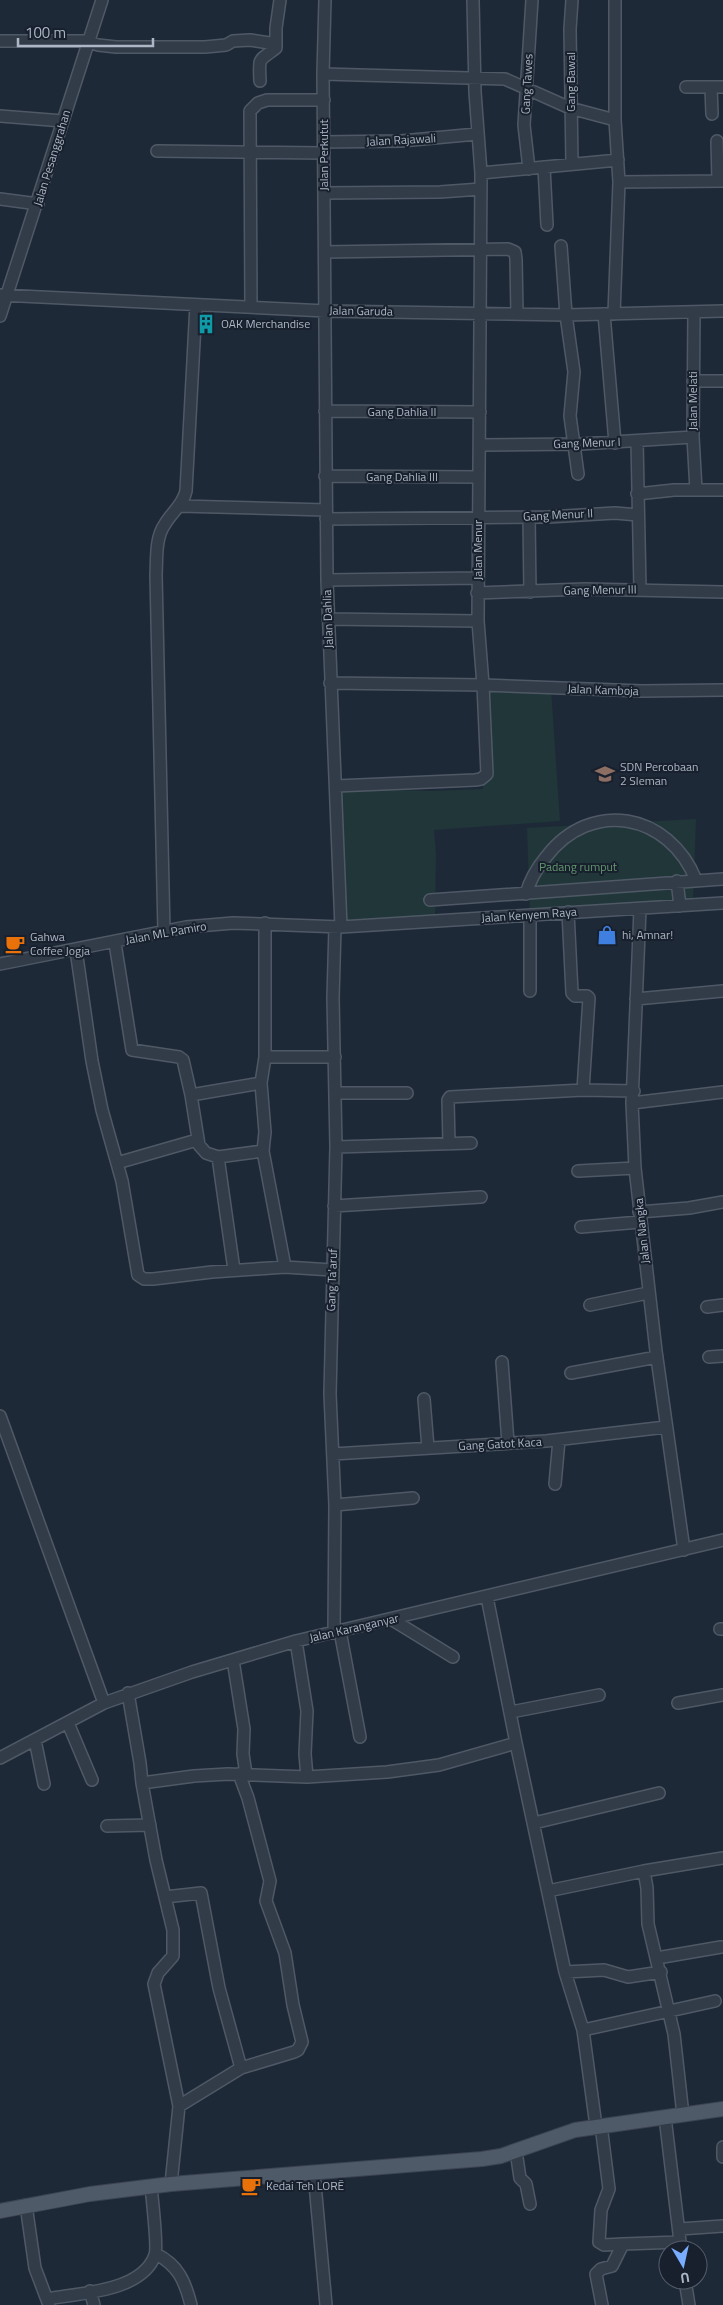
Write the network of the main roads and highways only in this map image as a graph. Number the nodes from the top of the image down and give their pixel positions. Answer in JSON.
{"nodes":[{"id":1,"x":723,"y":2109,"type":"edge"},
{"id":2,"x":0,"y":2211,"type":"edge"}],
"edges":[{"from":1,"to":2,"type":"main road"}]}
